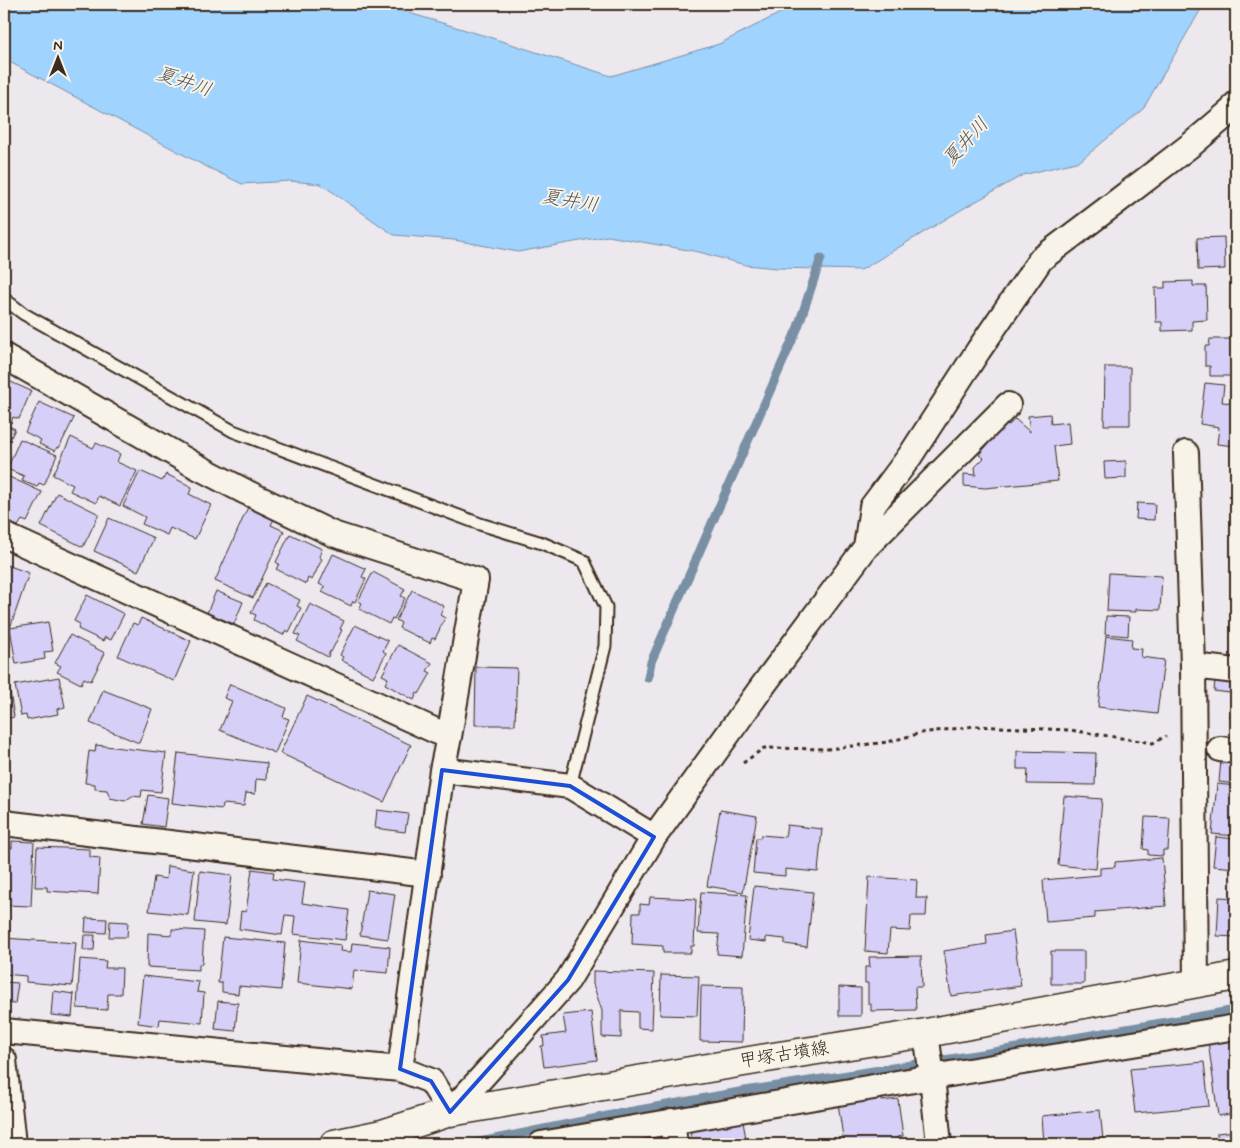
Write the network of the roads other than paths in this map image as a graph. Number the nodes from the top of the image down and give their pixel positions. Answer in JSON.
{"nodes":[{"id":1,"x":1236,"y":104,"type":"edge"},
{"id":2,"x":4,"y":299,"type":"edge"},
{"id":3,"x":4,"y":356,"type":"edge"},
{"id":4,"x":1008,"y":405,"type":"dead end"},
{"id":5,"x":1186,"y":453,"type":"dead end"},
{"id":6,"x":4,"y":535,"type":"edge"},
{"id":7,"x":866,"y":547,"type":"junction"},
{"id":8,"x":1193,"y":666,"type":"junction"},
{"id":9,"x":1236,"y":671,"type":"edge"},
{"id":10,"x":449,"y":737,"type":"junction"},
{"id":11,"x":442,"y":770,"type":"junction"},
{"id":12,"x":570,"y":786,"type":"junction"},
{"id":13,"x":4,"y":823,"type":"edge"},
{"id":14,"x":654,"y":837,"type":"junction"},
{"id":15,"x":428,"y":874,"type":"junction"},
{"id":16,"x":1236,"y":976,"type":"edge"},
{"id":17,"x":1196,"y":983,"type":"junction"},
{"id":18,"x":1236,"y":1027,"type":"edge"},
{"id":19,"x":4,"y":1031,"type":"edge"},
{"id":20,"x":927,"y":1039,"type":"junction"},
{"id":21,"x":4,"y":1060,"type":"edge"},
{"id":22,"x":400,"y":1069,"type":"junction"},
{"id":23,"x":932,"y":1073,"type":"junction"},
{"id":24,"x":450,"y":1112,"type":"junction"},
{"id":25,"x":674,"y":1133,"type":"edge"},
{"id":26,"x":383,"y":1139,"type":"edge"},
{"id":27,"x":13,"y":1144,"type":"edge"},
{"id":28,"x":334,"y":1144,"type":"edge"},
{"id":29,"x":541,"y":1144,"type":"edge"},
{"id":30,"x":939,"y":1144,"type":"edge"}],
"edges":[{"from":1,"to":7,"type":"street"},
{"from":2,"to":12,"type":"lane"},
{"from":3,"to":10,"type":"street"},
{"from":4,"to":7,"type":"street"},
{"from":5,"to":8,"type":"street"},
{"from":6,"to":10,"type":"street"},
{"from":7,"to":14,"type":"street"},
{"from":8,"to":9,"type":"street"},
{"from":8,"to":17,"type":"street"},
{"from":10,"to":11,"type":"street"},
{"from":11,"to":12,"type":"street"},
{"from":11,"to":15,"type":"street"},
{"from":12,"to":14,"type":"street"},
{"from":13,"to":15,"type":"street"},
{"from":14,"to":24,"type":"street"},
{"from":15,"to":22,"type":"street"},
{"from":16,"to":17,"type":"main road","name":"甲塚古墳線"},
{"from":17,"to":20,"type":"main road","name":"甲塚古墳線"},
{"from":18,"to":23,"type":"street"},
{"from":19,"to":22,"type":"street"},
{"from":20,"to":23,"type":"street"},
{"from":20,"to":24,"type":"main road","name":"甲塚古墳線"},
{"from":21,"to":27,"type":"street"},
{"from":22,"to":24,"type":"street"},
{"from":23,"to":25,"type":"street"},
{"from":23,"to":30,"type":"street"},
{"from":24,"to":26,"type":"main road","name":"甲塚古墳線"},
{"from":25,"to":29,"type":"street"},
{"from":26,"to":28,"type":"main road","name":"甲塚古墳線"}]}
